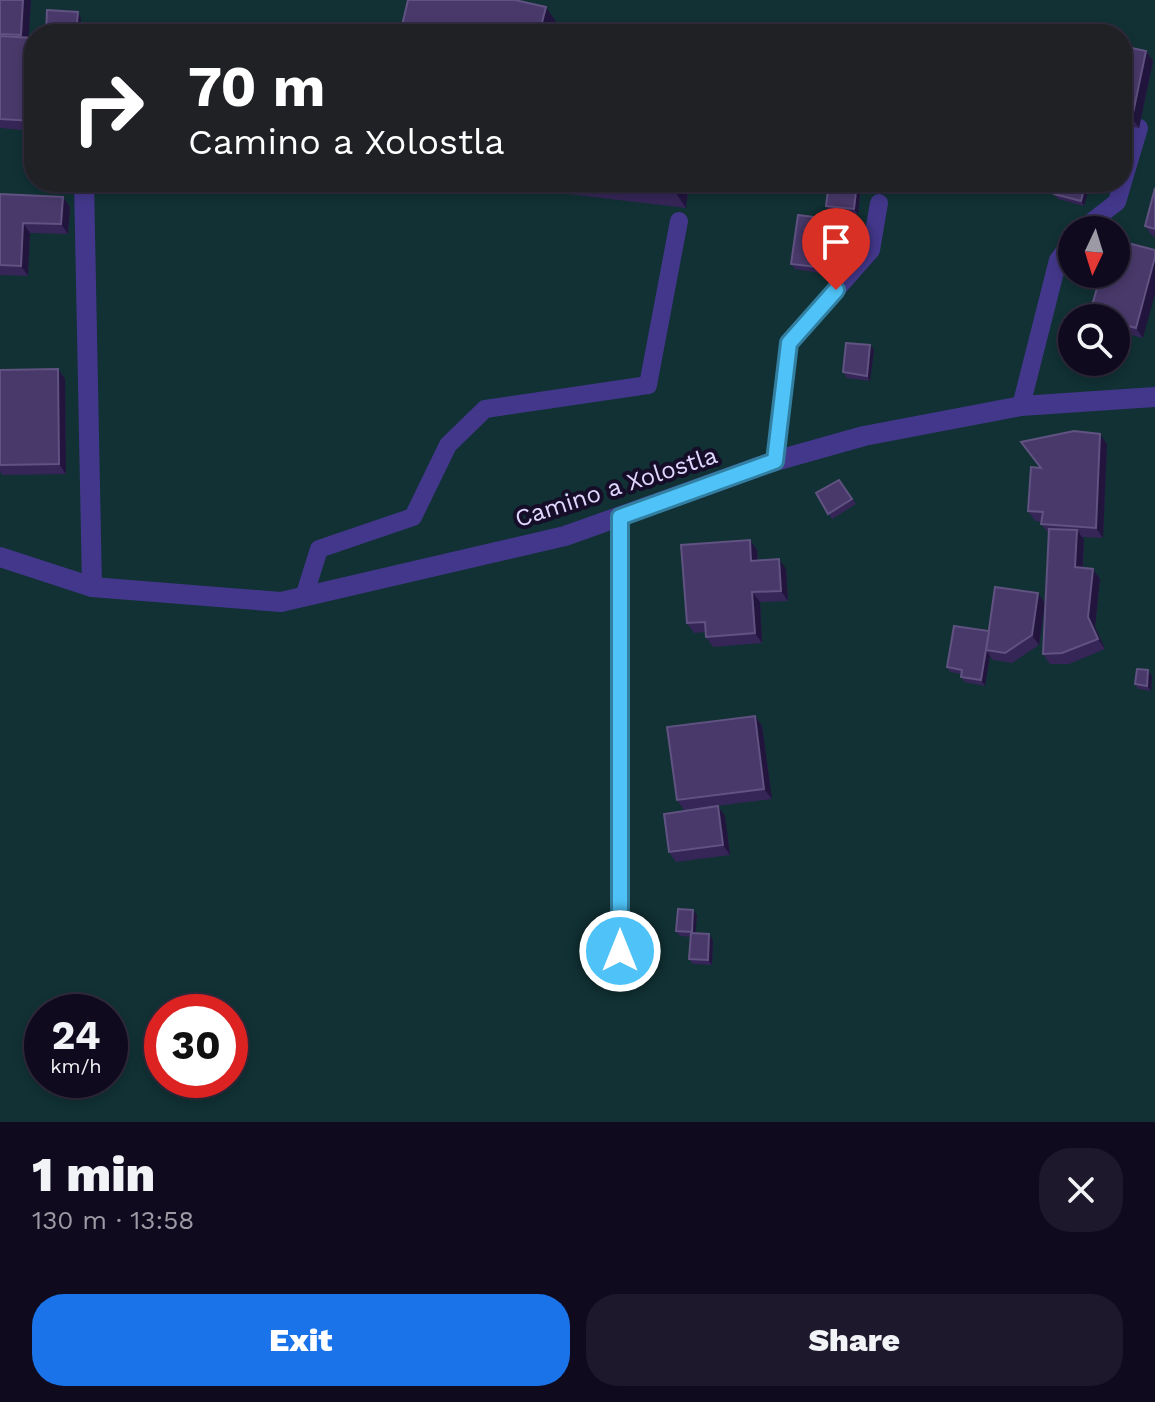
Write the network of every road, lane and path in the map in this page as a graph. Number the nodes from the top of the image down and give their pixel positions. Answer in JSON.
{"nodes":[{"id":1,"x":1139,"y":128,"type":"dead end"},
{"id":2,"x":1132,"y":152,"type":"edge"},
{"id":3,"x":84,"y":192,"type":"edge"},
{"id":4,"x":1120,"y":192,"type":"edge"},
{"id":5,"x":879,"y":203,"type":"dead end"},
{"id":6,"x":1099,"y":216,"type":"edge"},
{"id":7,"x":679,"y":221,"type":"edge"},
{"id":8,"x":1058,"y":260,"type":"edge"},
{"id":9,"x":1155,"y":397,"type":"edge"},
{"id":10,"x":1021,"y":406,"type":"junction"},
{"id":11,"x":775,"y":461,"type":"junction"},
{"id":12,"x":620,"y":517,"type":"junction"},
{"id":13,"x":0,"y":557,"type":"edge"},
{"id":14,"x":92,"y":587,"type":"junction"},
{"id":15,"x":304,"y":597,"type":"junction"},
{"id":16,"x":620,"y":951,"type":"dead end"}],
"edges":[{"from":1,"to":2,"type":"lane"},
{"from":3,"to":14,"type":"street"},
{"from":4,"to":6,"type":"lane"},
{"from":5,"to":11,"type":"lane"},
{"from":7,"to":15,"type":"lane"},
{"from":8,"to":10,"type":"lane"},
{"from":9,"to":10,"type":"street","name":"Camino a Xolostla"},
{"from":10,"to":11,"type":"street","name":"Camino a Xolostla"},
{"from":11,"to":12,"type":"street","name":"Camino a Xolostla"},
{"from":12,"to":15,"type":"street","name":"Camino a Xolostla"},
{"from":12,"to":16,"type":"street"},
{"from":13,"to":14,"type":"street","name":"Camino a Xolostla"},
{"from":14,"to":15,"type":"street","name":"Camino a Xolostla"}]}
